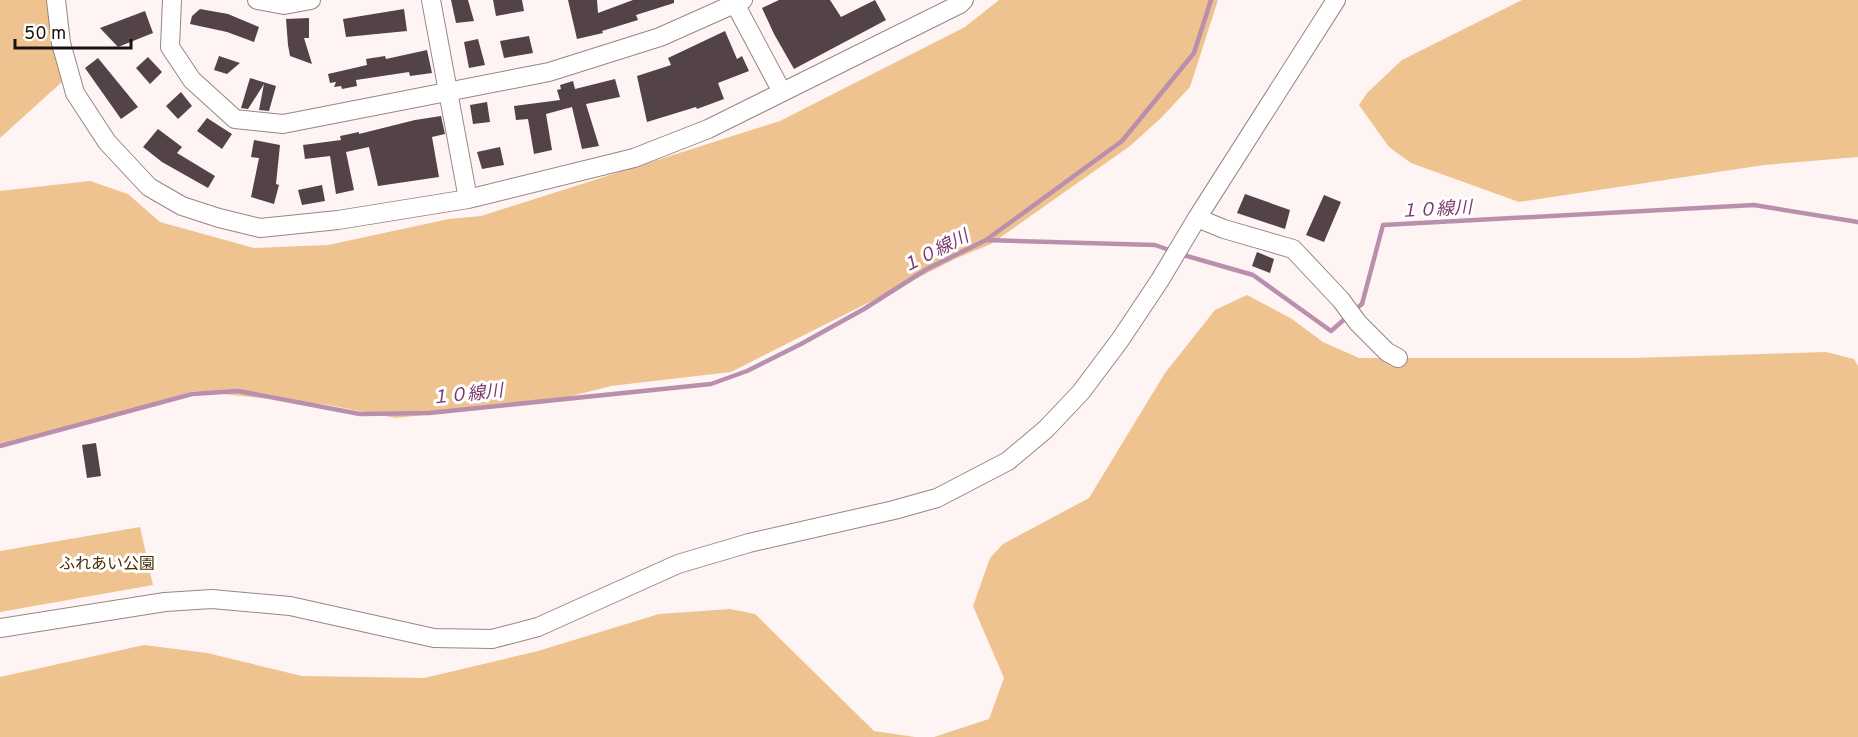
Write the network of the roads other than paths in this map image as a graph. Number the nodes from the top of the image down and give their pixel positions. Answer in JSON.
{"nodes":[{"id":1,"x":56,"y":0,"type":"edge"},
{"id":2,"x":172,"y":0,"type":"edge"},
{"id":3,"x":257,"y":0,"type":"edge"},
{"id":4,"x":311,"y":0,"type":"edge"},
{"id":5,"x":431,"y":0,"type":"edge"},
{"id":6,"x":964,"y":0,"type":"edge"},
{"id":7,"x":1336,"y":0,"type":"edge"},
{"id":8,"x":737,"y":1,"type":"edge"},
{"id":9,"x":782,"y":92,"type":"junction"},
{"id":10,"x":448,"y":93,"type":"junction"},
{"id":11,"x":468,"y":199,"type":"junction"},
{"id":12,"x":1197,"y":218,"type":"junction"},
{"id":13,"x":1398,"y":358,"type":"dead end"},
{"id":14,"x":0,"y":628,"type":"edge"}],
"edges":[{"from":1,"to":11,"type":"street"},
{"from":2,"to":10,"type":"street"},
{"from":3,"to":4,"type":"street"},
{"from":5,"to":10,"type":"street"},
{"from":6,"to":9,"type":"street"},
{"from":7,"to":12,"type":"street"},
{"from":8,"to":9,"type":"street"},
{"from":8,"to":10,"type":"street"},
{"from":9,"to":11,"type":"street"},
{"from":10,"to":11,"type":"street"},
{"from":12,"to":13,"type":"street"},
{"from":12,"to":14,"type":"street"}]}
